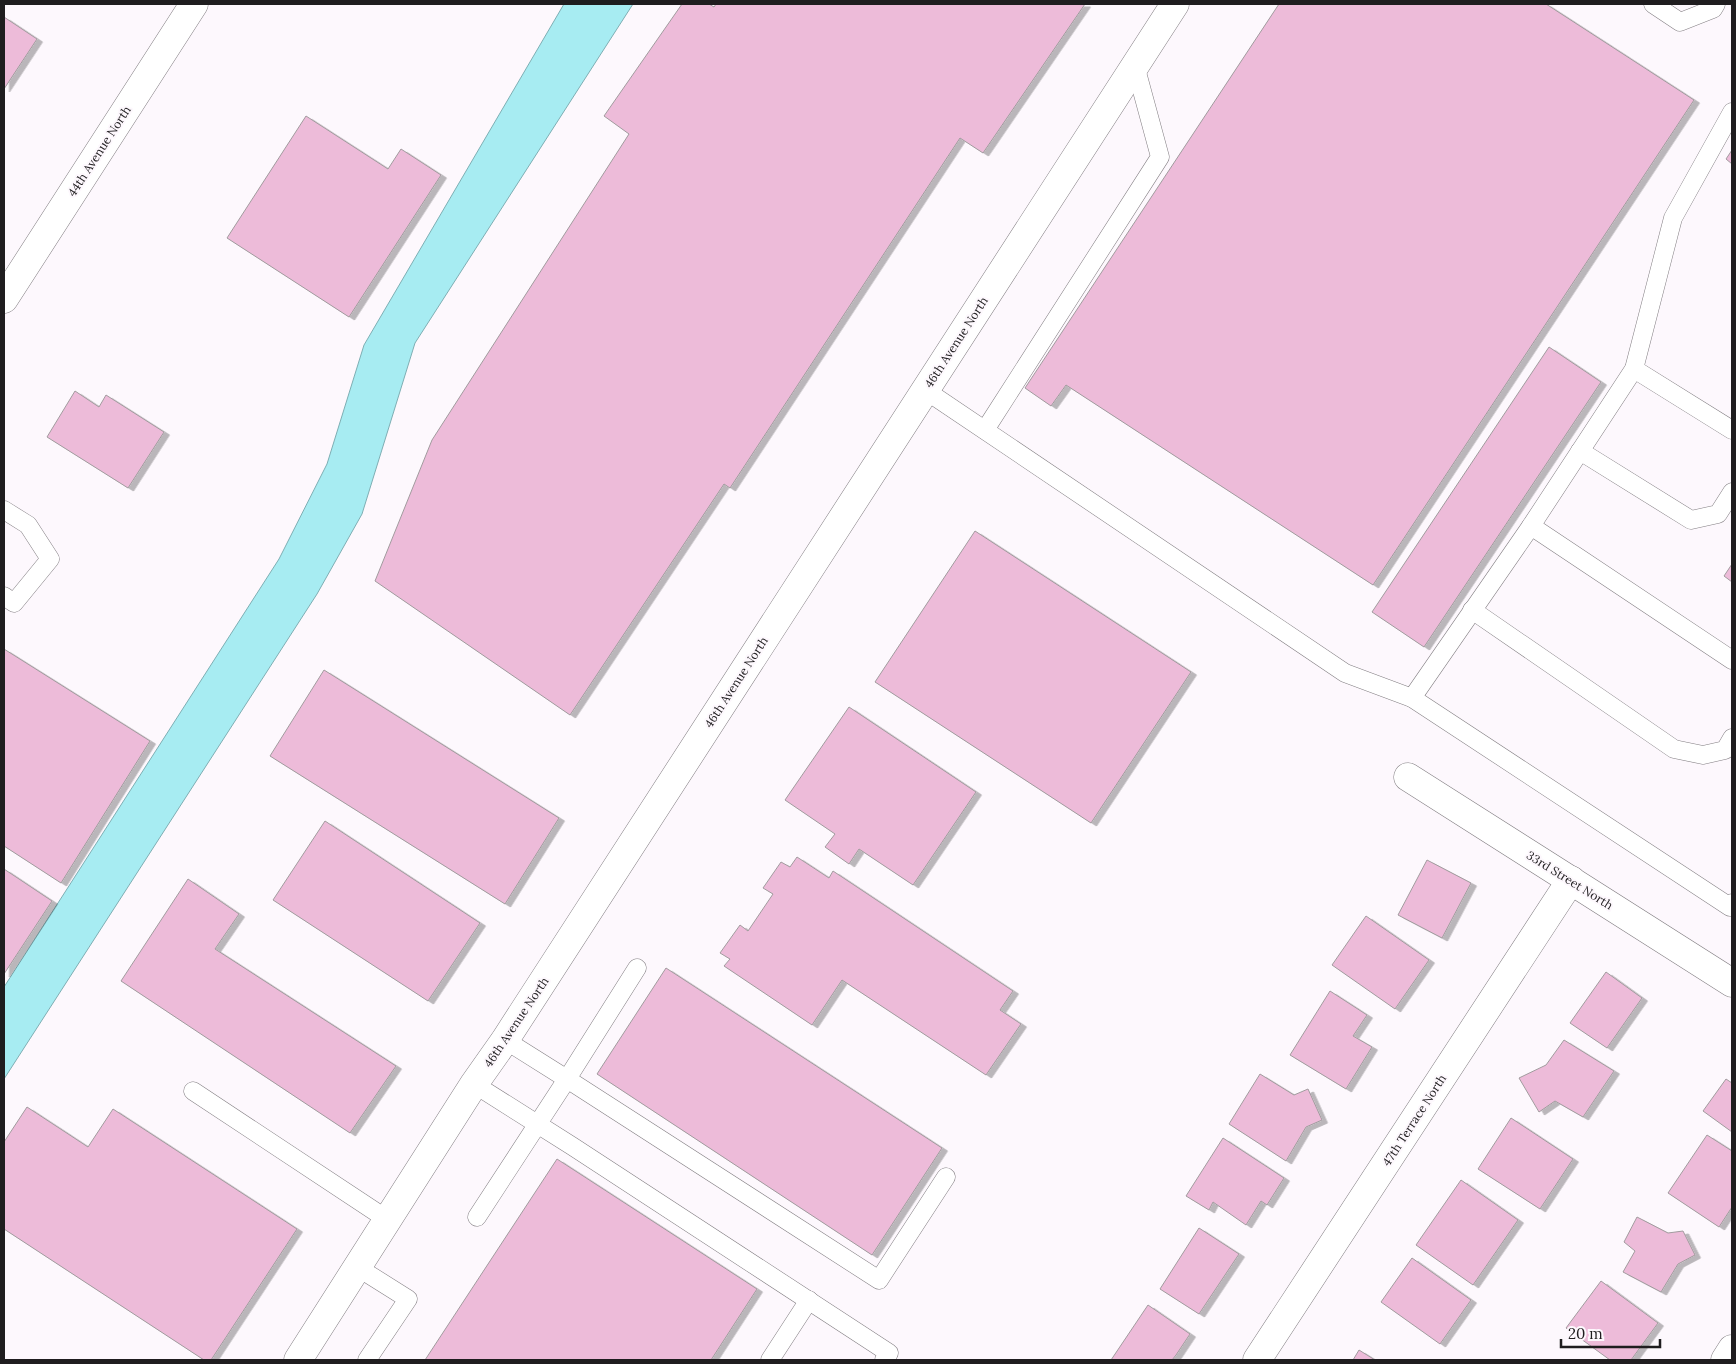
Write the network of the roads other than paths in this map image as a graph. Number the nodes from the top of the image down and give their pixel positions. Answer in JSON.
{"nodes":[{"id":1,"x":194,"y":4,"type":"edge"},
{"id":2,"x":1175,"y":4,"type":"edge"},
{"id":3,"x":1653,"y":4,"type":"edge"},
{"id":4,"x":1716,"y":4,"type":"edge"},
{"id":5,"x":1135,"y":65,"type":"junction"},
{"id":6,"x":1732,"y":112,"type":"edge"},
{"id":7,"x":4,"y":298,"type":"edge"},
{"id":8,"x":1634,"y":369,"type":"junction"},
{"id":9,"x":926,"y":390,"type":"junction"},
{"id":10,"x":985,"y":430,"type":"junction"},
{"id":11,"x":1732,"y":430,"type":"edge"},
{"id":12,"x":1580,"y":451,"type":"junction"},
{"id":13,"x":1732,"y":492,"type":"edge"},
{"id":14,"x":4,"y":510,"type":"edge"},
{"id":15,"x":1531,"y":526,"type":"junction"},
{"id":16,"x":4,"y":596,"type":"edge"},
{"id":17,"x":1472,"y":610,"type":"junction"},
{"id":18,"x":1732,"y":660,"type":"edge"},
{"id":19,"x":1412,"y":698,"type":"junction"},
{"id":20,"x":1732,"y":738,"type":"edge"},
{"id":21,"x":1408,"y":777,"type":"dead end"},
{"id":22,"x":1571,"y":880,"type":"junction"},
{"id":23,"x":1732,"y":903,"type":"edge"},
{"id":24,"x":637,"y":968,"type":"dead end"},
{"id":25,"x":1732,"y":983,"type":"edge"},
{"id":26,"x":505,"y":1040,"type":"junction"},
{"id":27,"x":566,"y":1080,"type":"junction"},
{"id":28,"x":474,"y":1084,"type":"junction"},
{"id":29,"x":192,"y":1091,"type":"dead end"},
{"id":30,"x":537,"y":1124,"type":"junction"},
{"id":31,"x":946,"y":1178,"type":"dead end"},
{"id":32,"x":477,"y":1216,"type":"dead end"},
{"id":33,"x":388,"y":1220,"type":"junction"},
{"id":34,"x":358,"y":1267,"type":"junction"},
{"id":35,"x":809,"y":1300,"type":"junction"},
{"id":36,"x":1732,"y":1349,"type":"edge"},
{"id":37,"x":298,"y":1360,"type":"edge"},
{"id":38,"x":367,"y":1360,"type":"edge"},
{"id":39,"x":770,"y":1360,"type":"edge"},
{"id":40,"x":884,"y":1360,"type":"edge"},
{"id":41,"x":1257,"y":1360,"type":"edge"},
{"id":42,"x":1725,"y":1360,"type":"edge"}],
"edges":[{"from":1,"to":7,"type":"street","name":"44th Avenue North"},
{"from":2,"to":5,"type":"street","name":"46th Avenue North"},
{"from":3,"to":4,"type":"lane"},
{"from":5,"to":9,"type":"street","name":"46th Avenue North"},
{"from":5,"to":10,"type":"lane"},
{"from":6,"to":8,"type":"lane"},
{"from":8,"to":11,"type":"lane"},
{"from":8,"to":12,"type":"lane"},
{"from":9,"to":10,"type":"lane"},
{"from":9,"to":26,"type":"street","name":"46th Avenue North"},
{"from":10,"to":19,"type":"lane"},
{"from":12,"to":13,"type":"lane"},
{"from":12,"to":15,"type":"lane"},
{"from":14,"to":16,"type":"lane"},
{"from":15,"to":17,"type":"lane"},
{"from":15,"to":18,"type":"lane"},
{"from":17,"to":19,"type":"lane"},
{"from":17,"to":20,"type":"lane"},
{"from":19,"to":23,"type":"lane"},
{"from":21,"to":22,"type":"street","name":"33rd Street North"},
{"from":22,"to":25,"type":"street","name":"33rd Street North"},
{"from":22,"to":41,"type":"street","name":"47th Terrace North"},
{"from":24,"to":27,"type":"lane"},
{"from":26,"to":27,"type":"lane"},
{"from":26,"to":28,"type":"street","name":"46th Avenue North"},
{"from":27,"to":30,"type":"lane"},
{"from":27,"to":31,"type":"lane"},
{"from":28,"to":30,"type":"lane"},
{"from":28,"to":33,"type":"street","name":"46th Avenue North"},
{"from":29,"to":33,"type":"lane"},
{"from":30,"to":32,"type":"lane"},
{"from":30,"to":35,"type":"lane"},
{"from":33,"to":34,"type":"street","name":"46th Avenue North"},
{"from":34,"to":37,"type":"street","name":"46th Avenue North"},
{"from":34,"to":38,"type":"lane"},
{"from":35,"to":39,"type":"lane"},
{"from":35,"to":40,"type":"lane"},
{"from":36,"to":42,"type":"street"}]}
